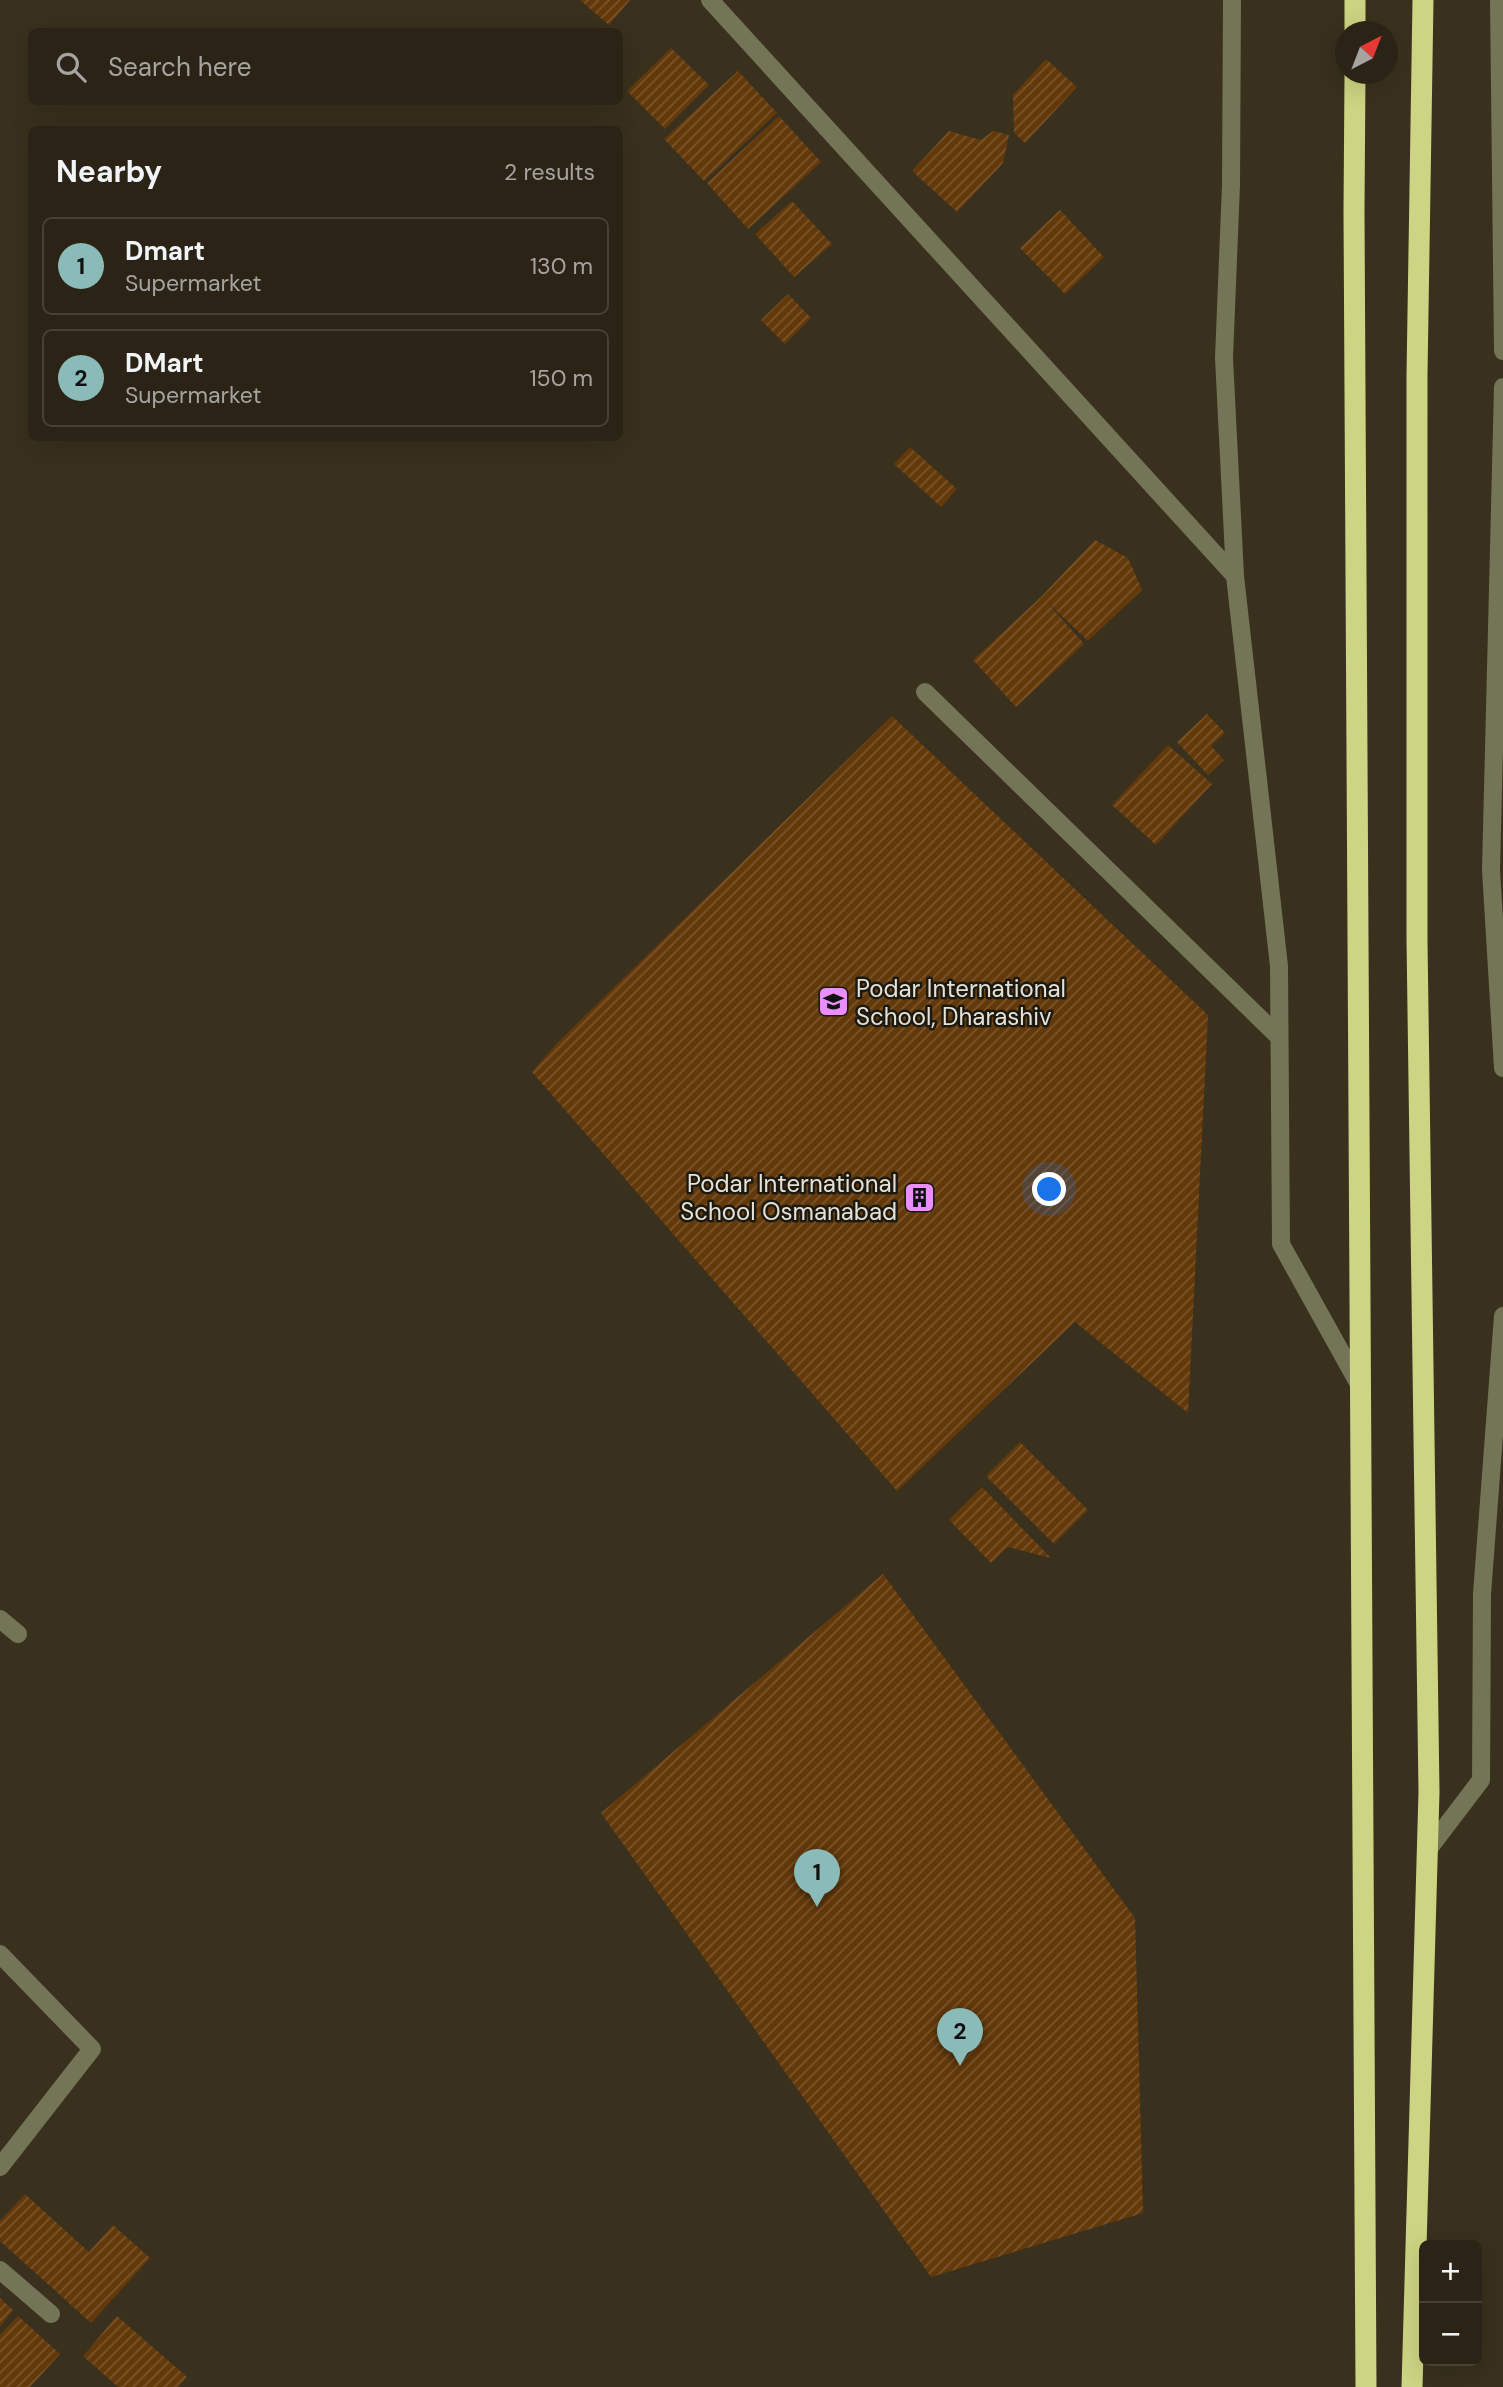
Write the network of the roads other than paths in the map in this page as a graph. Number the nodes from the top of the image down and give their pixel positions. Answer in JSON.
{"nodes":[{"id":1,"x":710,"y":0,"type":"edge"},
{"id":2,"x":1232,"y":0,"type":"edge"},
{"id":3,"x":1356,"y":0,"type":"edge"},
{"id":4,"x":1423,"y":0,"type":"edge"},
{"id":5,"x":1499,"y":0,"type":"edge"},
{"id":6,"x":1355,"y":21,"type":"edge"},
{"id":7,"x":1355,"y":84,"type":"edge"},
{"id":8,"x":1503,"y":351,"type":"edge"},
{"id":9,"x":1503,"y":387,"type":"edge"},
{"id":10,"x":1235,"y":576,"type":"junction"},
{"id":11,"x":925,"y":692,"type":"dead end"},
{"id":12,"x":1279,"y":1037,"type":"junction"},
{"id":13,"x":1503,"y":1068,"type":"edge"},
{"id":14,"x":1503,"y":1316,"type":"edge"},
{"id":15,"x":1360,"y":1388,"type":"junction"},
{"id":16,"x":0,"y":1619,"type":"edge"},
{"id":17,"x":18,"y":1634,"type":"dead end"},
{"id":18,"x":1427,"y":1851,"type":"junction"},
{"id":19,"x":0,"y":1954,"type":"edge"},
{"id":20,"x":0,"y":2167,"type":"edge"},
{"id":21,"x":0,"y":2270,"type":"edge"},
{"id":22,"x":51,"y":2314,"type":"dead end"},
{"id":23,"x":1366,"y":2387,"type":"edge"},
{"id":24,"x":1412,"y":2387,"type":"edge"}],
"edges":[{"from":1,"to":10,"type":"street"},
{"from":2,"to":10,"type":"street"},
{"from":3,"to":6,"type":"highway"},
{"from":4,"to":18,"type":"highway"},
{"from":5,"to":8,"type":"street"},
{"from":7,"to":15,"type":"highway"},
{"from":9,"to":13,"type":"street"},
{"from":10,"to":12,"type":"street"},
{"from":11,"to":12,"type":"street"},
{"from":12,"to":15,"type":"street"},
{"from":14,"to":18,"type":"street"},
{"from":15,"to":23,"type":"highway"},
{"from":16,"to":17,"type":"street"},
{"from":18,"to":24,"type":"highway"},
{"from":19,"to":20,"type":"street"},
{"from":21,"to":22,"type":"street"}]}
